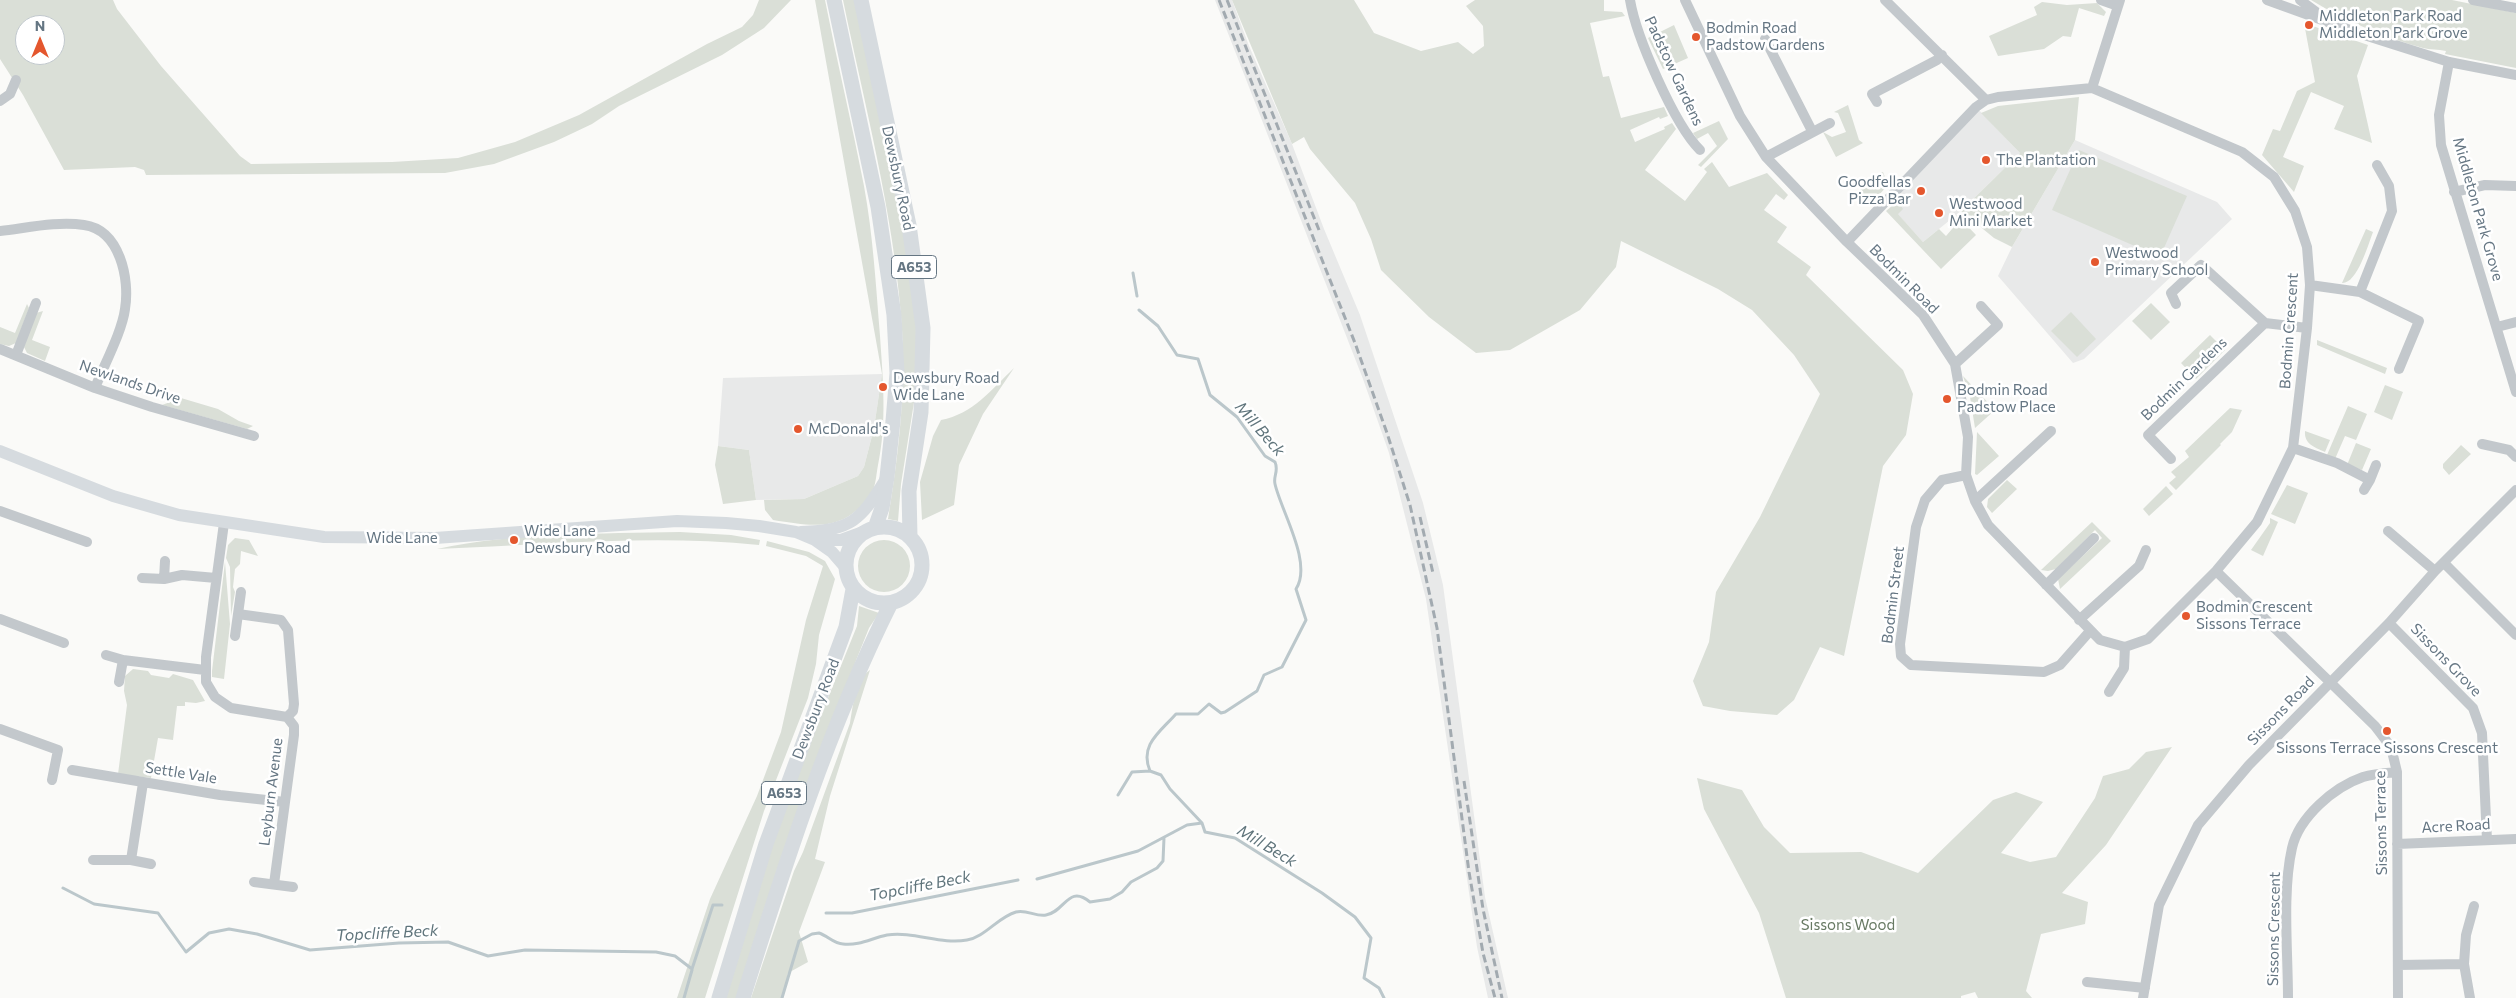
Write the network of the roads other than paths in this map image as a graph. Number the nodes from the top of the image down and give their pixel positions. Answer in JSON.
{"nodes":[{"id":1,"x":834,"y":0,"type":"edge"},
{"id":2,"x":861,"y":0,"type":"edge"},
{"id":3,"x":1630,"y":0,"type":"edge"},
{"id":4,"x":1685,"y":0,"type":"edge"},
{"id":5,"x":1885,"y":0,"type":"edge"},
{"id":6,"x":2101,"y":0,"type":"edge"},
{"id":7,"x":2267,"y":0,"type":"edge"},
{"id":8,"x":2300,"y":0,"type":"edge"},
{"id":9,"x":2474,"y":0,"type":"edge"},
{"id":10,"x":2119,"y":3,"type":"edge"},
{"id":11,"x":2516,"y":8,"type":"edge"},
{"id":12,"x":2326,"y":20,"type":"junction"},
{"id":13,"x":1765,"y":39,"type":"dead end"},
{"id":14,"x":1942,"y":55,"type":"junction"},
{"id":15,"x":2449,"y":62,"type":"junction"},
{"id":16,"x":2516,"y":75,"type":"edge"},
{"id":17,"x":16,"y":80,"type":"dead end"},
{"id":18,"x":2092,"y":88,"type":"junction"},
{"id":19,"x":1986,"y":100,"type":"junction"},
{"id":20,"x":0,"y":101,"type":"edge"},
{"id":21,"x":1877,"y":102,"type":"dead end"},
{"id":22,"x":1830,"y":123,"type":"dead end"},
{"id":23,"x":1812,"y":131,"type":"junction"},
{"id":24,"x":1700,"y":150,"type":"dead end"},
{"id":25,"x":1766,"y":157,"type":"junction"},
{"id":26,"x":2377,"y":165,"type":"dead end"},
{"id":27,"x":2516,"y":186,"type":"edge"},
{"id":28,"x":2454,"y":192,"type":"junction"},
{"id":29,"x":0,"y":231,"type":"edge"},
{"id":30,"x":1846,"y":242,"type":"junction"},
{"id":31,"x":2310,"y":285,"type":"junction"},
{"id":32,"x":2360,"y":292,"type":"junction"},
{"id":33,"x":36,"y":303,"type":"dead end"},
{"id":34,"x":2176,"y":304,"type":"dead end"},
{"id":35,"x":1981,"y":306,"type":"dead end"},
{"id":36,"x":2516,"y":322,"type":"edge"},
{"id":37,"x":2265,"y":323,"type":"junction"},
{"id":38,"x":2497,"y":327,"type":"junction"},
{"id":39,"x":2307,"y":328,"type":"junction"},
{"id":40,"x":0,"y":349,"type":"edge"},
{"id":41,"x":16,"y":355,"type":"junction"},
{"id":42,"x":1954,"y":364,"type":"junction"},
{"id":43,"x":2398,"y":369,"type":"dead end"},
{"id":44,"x":95,"y":388,"type":"junction"},
{"id":45,"x":2516,"y":392,"type":"edge"},
{"id":46,"x":2051,"y":431,"type":"dead end"},
{"id":47,"x":254,"y":436,"type":"dead end"},
{"id":48,"x":2482,"y":444,"type":"dead end"},
{"id":49,"x":2293,"y":448,"type":"junction"},
{"id":50,"x":0,"y":451,"type":"edge"},
{"id":51,"x":2516,"y":457,"type":"edge"},
{"id":52,"x":2170,"y":459,"type":"dead end"},
{"id":53,"x":2376,"y":465,"type":"dead end"},
{"id":54,"x":1966,"y":475,"type":"junction"},
{"id":55,"x":887,"y":476,"type":"junction"},
{"id":56,"x":2370,"y":480,"type":"junction"},
{"id":57,"x":2364,"y":490,"type":"dead end"},
{"id":58,"x":2516,"y":490,"type":"edge"},
{"id":59,"x":1975,"y":501,"type":"junction"},
{"id":60,"x":0,"y":511,"type":"edge"},
{"id":61,"x":224,"y":523,"type":"junction"},
{"id":62,"x":870,"y":529,"type":"junction"},
{"id":63,"x":2388,"y":531,"type":"dead end"},
{"id":64,"x":796,"y":532,"type":"junction"},
{"id":65,"x":910,"y":537,"type":"junction"},
{"id":66,"x":2094,"y":538,"type":"dead end"},
{"id":67,"x":815,"y":540,"type":"junction"},
{"id":68,"x":87,"y":542,"type":"dead end"},
{"id":69,"x":2146,"y":550,"type":"dead end"},
{"id":70,"x":165,"y":561,"type":"dead end"},
{"id":71,"x":2444,"y":563,"type":"junction"},
{"id":72,"x":845,"y":566,"type":"junction"},
{"id":73,"x":2216,"y":571,"type":"junction"},
{"id":74,"x":2435,"y":571,"type":"junction"},
{"id":75,"x":142,"y":578,"type":"dead end"},
{"id":76,"x":216,"y":578,"type":"junction"},
{"id":77,"x":164,"y":579,"type":"junction"},
{"id":78,"x":2046,"y":585,"type":"junction"},
{"id":79,"x":854,"y":589,"type":"junction"},
{"id":80,"x":241,"y":592,"type":"dead end"},
{"id":81,"x":891,"y":603,"type":"junction"},
{"id":82,"x":238,"y":614,"type":"junction"},
{"id":83,"x":0,"y":619,"type":"edge"},
{"id":84,"x":2079,"y":620,"type":"junction"},
{"id":85,"x":2389,"y":623,"type":"junction"},
{"id":86,"x":2090,"y":631,"type":"junction"},
{"id":87,"x":235,"y":636,"type":"dead end"},
{"id":88,"x":2516,"y":636,"type":"edge"},
{"id":89,"x":64,"y":642,"type":"dead end"},
{"id":90,"x":2125,"y":647,"type":"junction"},
{"id":91,"x":106,"y":655,"type":"dead end"},
{"id":92,"x":123,"y":660,"type":"junction"},
{"id":93,"x":205,"y":670,"type":"junction"},
{"id":94,"x":119,"y":682,"type":"dead end"},
{"id":95,"x":2331,"y":682,"type":"junction"},
{"id":96,"x":2109,"y":692,"type":"dead end"},
{"id":97,"x":287,"y":717,"type":"junction"},
{"id":98,"x":0,"y":729,"type":"edge"},
{"id":99,"x":72,"y":770,"type":"dead end"},
{"id":100,"x":2397,"y":772,"type":"junction"},
{"id":101,"x":52,"y":780,"type":"dead end"},
{"id":102,"x":143,"y":783,"type":"junction"},
{"id":103,"x":285,"y":802,"type":"junction"},
{"id":104,"x":2516,"y":839,"type":"edge"},
{"id":105,"x":2487,"y":840,"type":"junction"},
{"id":106,"x":2398,"y":844,"type":"junction"},
{"id":107,"x":94,"y":860,"type":"dead end"},
{"id":108,"x":131,"y":860,"type":"junction"},
{"id":109,"x":151,"y":864,"type":"dead end"},
{"id":110,"x":254,"y":882,"type":"dead end"},
{"id":111,"x":274,"y":884,"type":"junction"},
{"id":112,"x":293,"y":887,"type":"dead end"},
{"id":113,"x":2474,"y":906,"type":"dead end"},
{"id":114,"x":2464,"y":964,"type":"junction"},
{"id":115,"x":2398,"y":965,"type":"junction"},
{"id":116,"x":2087,"y":982,"type":"dead end"},
{"id":117,"x":2144,"y":993,"type":"edge"},
{"id":118,"x":719,"y":998,"type":"edge"},
{"id":119,"x":742,"y":998,"type":"edge"},
{"id":120,"x":2288,"y":998,"type":"edge"},
{"id":121,"x":2398,"y":998,"type":"edge"},
{"id":122,"x":2470,"y":998,"type":"edge"}],
"edges":[{"from":1,"to":55,"type":"highway","name":"Dewsbury Road","number":"A653"},
{"from":2,"to":65,"type":"highway","name":"Dewsbury Road","number":"A653"},
{"from":3,"to":24,"type":"street","name":"Padstow Gardens"},
{"from":4,"to":25,"type":"street","name":"Bodmin Road"},
{"from":5,"to":14,"type":"street"},
{"from":6,"to":10,"type":"street"},
{"from":7,"to":12,"type":"street"},
{"from":8,"to":12,"type":"street"},
{"from":9,"to":11,"type":"street"},
{"from":10,"to":18,"type":"street"},
{"from":12,"to":15,"type":"street"},
{"from":13,"to":23,"type":"street"},
{"from":14,"to":19,"type":"street"},
{"from":14,"to":21,"type":"street"},
{"from":15,"to":16,"type":"street"},
{"from":15,"to":28,"type":"street","name":"Middleton Park Grove"},
{"from":17,"to":20,"type":"street"},
{"from":18,"to":19,"type":"street","name":"Bodmin Crescent"},
{"from":18,"to":31,"type":"street","name":"Bodmin Crescent"},
{"from":19,"to":30,"type":"street"},
{"from":22,"to":23,"type":"street"},
{"from":23,"to":25,"type":"street"},
{"from":25,"to":30,"type":"street","name":"Bodmin Road"},
{"from":26,"to":32,"type":"street"},
{"from":27,"to":28,"type":"street"},
{"from":28,"to":38,"type":"street","name":"Middleton Park Grove"},
{"from":29,"to":44,"type":"street"},
{"from":30,"to":42,"type":"street","name":"Bodmin Road"},
{"from":31,"to":32,"type":"street"},
{"from":31,"to":39,"type":"street","name":"Bodmin Crescent"},
{"from":32,"to":43,"type":"street"},
{"from":33,"to":41,"type":"street"},
{"from":34,"to":37,"type":"street"},
{"from":35,"to":42,"type":"street"},
{"from":36,"to":38,"type":"street"},
{"from":37,"to":39,"type":"street"},
{"from":37,"to":52,"type":"street","name":"Bodmin Gardens"},
{"from":38,"to":45,"type":"street","name":"Middleton Park Grove"},
{"from":39,"to":49,"type":"street","name":"Bodmin Crescent"},
{"from":40,"to":41,"type":"street","name":"Newlands Drive"},
{"from":41,"to":44,"type":"street","name":"Newlands Drive"},
{"from":42,"to":54,"type":"street","name":"Bodmin Road"},
{"from":44,"to":47,"type":"street","name":"Newlands Drive"},
{"from":46,"to":59,"type":"street"},
{"from":48,"to":51,"type":"street"},
{"from":49,"to":56,"type":"street"},
{"from":49,"to":73,"type":"street","name":"Bodmin Crescent"},
{"from":50,"to":61,"type":"main road","name":"Wide Lane"},
{"from":53,"to":56,"type":"street"},
{"from":54,"to":59,"type":"street","name":"Bodmin Road"},
{"from":54,"to":86,"type":"street","name":"Bodmin Street"},
{"from":55,"to":62,"type":"highway","name":"Dewsbury Road","number":"A653"},
{"from":55,"to":64,"type":"main road"},
{"from":56,"to":57,"type":"street"},
{"from":58,"to":71,"type":"street","name":"Sissons Road"},
{"from":59,"to":78,"type":"street","name":"Bodmin Road"},
{"from":60,"to":68,"type":"street"},
{"from":61,"to":64,"type":"main road","name":"Wide Lane"},
{"from":61,"to":76,"type":"street"},
{"from":62,"to":65,"type":"highway"},
{"from":62,"to":67,"type":"main road","name":"Wide Lane"},
{"from":62,"to":72,"type":"highway","name":"Dewsbury Road","number":"A653"},
{"from":63,"to":74,"type":"street"},
{"from":64,"to":67,"type":"main road","name":"Wide Lane"},
{"from":65,"to":81,"type":"highway","name":"Dewsbury Road","number":"A653"},
{"from":66,"to":78,"type":"street"},
{"from":67,"to":72,"type":"main road","name":"Wide Lane"},
{"from":69,"to":84,"type":"street"},
{"from":70,"to":77,"type":"street"},
{"from":71,"to":74,"type":"street","name":"Sissons Road"},
{"from":71,"to":88,"type":"street"},
{"from":72,"to":79,"type":"highway"},
{"from":73,"to":90,"type":"street","name":"Bodmin Crescent"},
{"from":73,"to":95,"type":"street","name":"Sissons Terrace"},
{"from":74,"to":85,"type":"street","name":"Sissons Road"},
{"from":75,"to":77,"type":"street"},
{"from":76,"to":77,"type":"street"},
{"from":76,"to":93,"type":"street"},
{"from":78,"to":84,"type":"street","name":"Bodmin Road"},
{"from":79,"to":81,"type":"highway"},
{"from":79,"to":118,"type":"highway","name":"Dewsbury Road","number":"A653"},
{"from":80,"to":82,"type":"street"},
{"from":81,"to":119,"type":"highway","name":"Dewsbury Road","number":"A653"},
{"from":82,"to":87,"type":"street"},
{"from":82,"to":97,"type":"street","name":"Leyburn Avenue"},
{"from":83,"to":89,"type":"street"},
{"from":84,"to":86,"type":"street","name":"Bodmin Road"},
{"from":85,"to":95,"type":"street","name":"Sissons Road"},
{"from":85,"to":105,"type":"street","name":"Sissons Grove"},
{"from":86,"to":90,"type":"street","name":"Bodmin Road"},
{"from":90,"to":96,"type":"street"},
{"from":91,"to":92,"type":"street"},
{"from":92,"to":93,"type":"street"},
{"from":92,"to":94,"type":"street"},
{"from":93,"to":97,"type":"street"},
{"from":95,"to":100,"type":"street","name":"Sissons Terrace"},
{"from":95,"to":117,"type":"street","name":"Sissons Road"},
{"from":97,"to":103,"type":"street","name":"Leyburn Avenue"},
{"from":98,"to":101,"type":"street"},
{"from":99,"to":102,"type":"street","name":"Settle Vale"},
{"from":100,"to":106,"type":"street","name":"Sissons Terrace"},
{"from":100,"to":120,"type":"street","name":"Sissons Crescent"},
{"from":102,"to":103,"type":"street","name":"Settle Vale"},
{"from":102,"to":108,"type":"street"},
{"from":103,"to":111,"type":"street","name":"Leyburn Avenue"},
{"from":104,"to":105,"type":"street","name":"Acre Road"},
{"from":105,"to":106,"type":"street","name":"Acre Road"},
{"from":106,"to":115,"type":"street","name":"Sissons Terrace"},
{"from":107,"to":108,"type":"street"},
{"from":108,"to":109,"type":"street"},
{"from":110,"to":111,"type":"street"},
{"from":111,"to":112,"type":"street"},
{"from":113,"to":114,"type":"street"},
{"from":114,"to":115,"type":"street"},
{"from":114,"to":122,"type":"street"},
{"from":115,"to":121,"type":"street","name":"Sissons Terrace"},
{"from":116,"to":117,"type":"street"}]}
